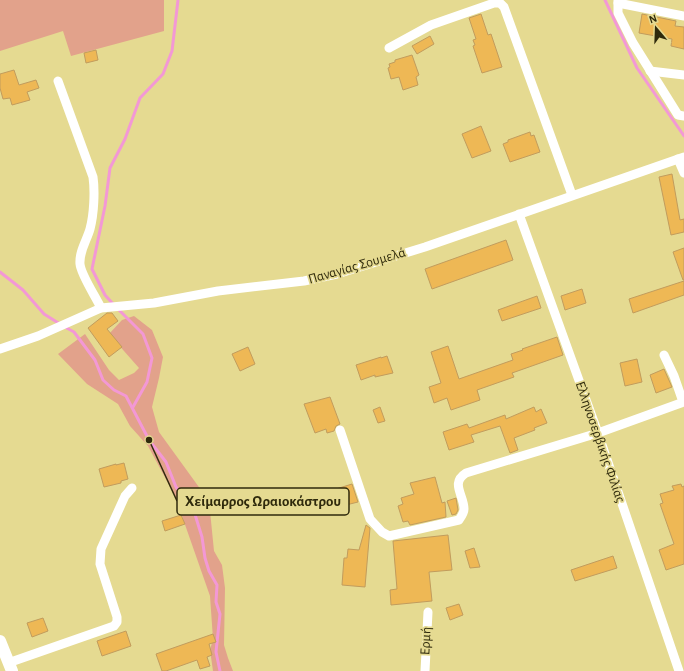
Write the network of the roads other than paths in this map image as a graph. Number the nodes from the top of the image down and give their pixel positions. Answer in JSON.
{"nodes":[{"id":1,"x":618,"y":1,"type":"edge"},
{"id":2,"x":684,"y":16,"type":"edge"},
{"id":3,"x":389,"y":48,"type":"dead end"},
{"id":4,"x":650,"y":71,"type":"junction"},
{"id":5,"x":684,"y":74,"type":"edge"},
{"id":6,"x":58,"y":81,"type":"dead end"},
{"id":7,"x":684,"y":116,"type":"edge"},
{"id":8,"x":681,"y":158,"type":"edge"},
{"id":9,"x":684,"y":173,"type":"edge"},
{"id":10,"x":572,"y":195,"type":"junction"},
{"id":11,"x":519,"y":214,"type":"junction"},
{"id":12,"x":106,"y":308,"type":"junction"},
{"id":13,"x":0,"y":350,"type":"edge"},
{"id":14,"x":664,"y":355,"type":"dead end"},
{"id":15,"x":340,"y":430,"type":"dead end"},
{"id":16,"x":598,"y":433,"type":"junction"},
{"id":17,"x":132,"y":488,"type":"dead end"},
{"id":18,"x":428,"y":612,"type":"dead end"},
{"id":19,"x":0,"y":641,"type":"edge"},
{"id":20,"x":10,"y":667,"type":"edge"},
{"id":21,"x":425,"y":671,"type":"edge"},
{"id":22,"x":679,"y":671,"type":"edge"}],
"edges":[{"from":1,"to":2,"type":"street"},
{"from":1,"to":4,"type":"street"},
{"from":3,"to":10,"type":"street"},
{"from":4,"to":5,"type":"street"},
{"from":4,"to":7,"type":"street"},
{"from":6,"to":12,"type":"street"},
{"from":8,"to":9,"type":"street"},
{"from":8,"to":10,"type":"street","name":"Παναγίας Σουμελά"},
{"from":10,"to":11,"type":"street","name":"Παναγίας Σουμελά"},
{"from":11,"to":12,"type":"street","name":"Παναγίας Σουμελά"},
{"from":11,"to":16,"type":"street","name":"Ελληνοσερβικής Φιλίας"},
{"from":12,"to":13,"type":"street","name":"Παναγίας Σουμελά"},
{"from":14,"to":16,"type":"street"},
{"from":15,"to":16,"type":"street"},
{"from":16,"to":22,"type":"street","name":"Ελληνοσερβικής Φιλίας"},
{"from":17,"to":20,"type":"street"},
{"from":18,"to":21,"type":"street","name":"Ερμή"},
{"from":19,"to":20,"type":"street"}]}
